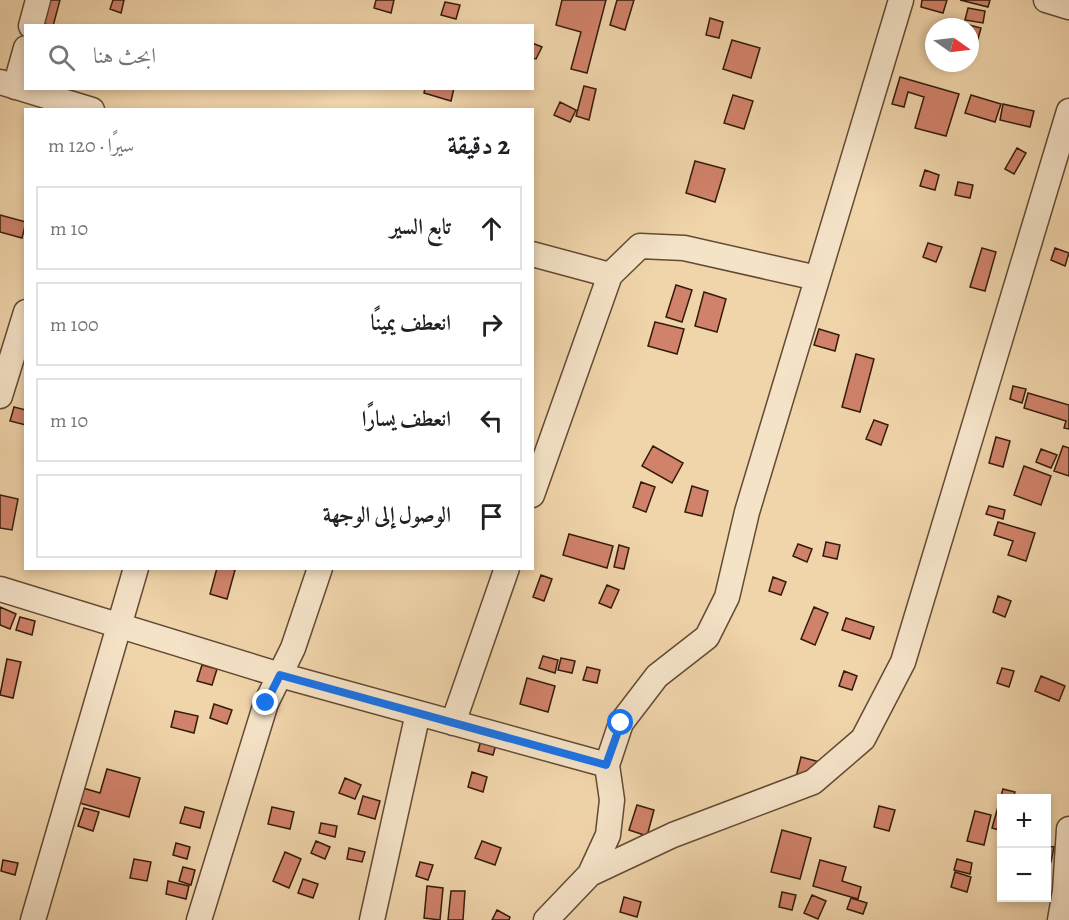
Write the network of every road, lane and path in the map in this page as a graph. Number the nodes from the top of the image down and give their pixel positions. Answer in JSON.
{"nodes":[{"id":1,"x":38,"y":0,"type":"edge"},
{"id":2,"x":901,"y":0,"type":"edge"},
{"id":3,"x":1046,"y":0,"type":"edge"},
{"id":4,"x":1069,"y":7,"type":"edge"},
{"id":5,"x":32,"y":24,"type":"edge"},
{"id":6,"x":24,"y":52,"type":"edge"},
{"id":7,"x":8,"y":85,"type":"edge"},
{"id":8,"x":24,"y":90,"type":"edge"},
{"id":9,"x":25,"y":90,"type":"edge"},
{"id":10,"x":86,"y":108,"type":"edge"},
{"id":11,"x":1069,"y":111,"type":"edge"},
{"id":12,"x":534,"y":255,"type":"edge"},
{"id":13,"x":610,"y":275,"type":"junction"},
{"id":14,"x":817,"y":278,"type":"junction"},
{"id":15,"x":24,"y":318,"type":"edge"},
{"id":16,"x":0,"y":396,"type":"edge"},
{"id":17,"x":534,"y":489,"type":"edge"},
{"id":18,"x":135,"y":570,"type":"edge"},
{"id":19,"x":319,"y":570,"type":"edge"},
{"id":20,"x":506,"y":570,"type":"edge"},
{"id":21,"x":0,"y":589,"type":"edge"},
{"id":22,"x":118,"y":626,"type":"junction"},
{"id":23,"x":280,"y":675,"type":"junction"},
{"id":24,"x":418,"y":713,"type":"junction"},
{"id":25,"x":453,"y":723,"type":"junction"},
{"id":26,"x":606,"y":765,"type":"junction"},
{"id":27,"x":1069,"y":830,"type":"edge"},
{"id":28,"x":590,"y":874,"type":"junction"},
{"id":29,"x":33,"y":920,"type":"edge"},
{"id":30,"x":199,"y":920,"type":"edge"},
{"id":31,"x":372,"y":920,"type":"edge"},
{"id":32,"x":546,"y":920,"type":"edge"},
{"id":33,"x":1060,"y":920,"type":"edge"}],
"edges":[{"from":1,"to":5,"type":"street"},
{"from":2,"to":14,"type":"street"},
{"from":3,"to":4,"type":"street"},
{"from":6,"to":7,"type":"street"},
{"from":7,"to":8,"type":"street"},
{"from":9,"to":10,"type":"street"},
{"from":11,"to":28,"type":"street"},
{"from":12,"to":13,"type":"street"},
{"from":13,"to":14,"type":"street"},
{"from":13,"to":17,"type":"street"},
{"from":14,"to":26,"type":"street"},
{"from":15,"to":16,"type":"street"},
{"from":18,"to":22,"type":"street"},
{"from":19,"to":23,"type":"street"},
{"from":20,"to":25,"type":"street"},
{"from":21,"to":22,"type":"street"},
{"from":22,"to":23,"type":"street"},
{"from":22,"to":29,"type":"street"},
{"from":23,"to":24,"type":"street"},
{"from":23,"to":30,"type":"street"},
{"from":24,"to":25,"type":"street"},
{"from":24,"to":31,"type":"street"},
{"from":25,"to":26,"type":"street"},
{"from":26,"to":28,"type":"street"},
{"from":27,"to":33,"type":"street"},
{"from":28,"to":32,"type":"street"}]}
